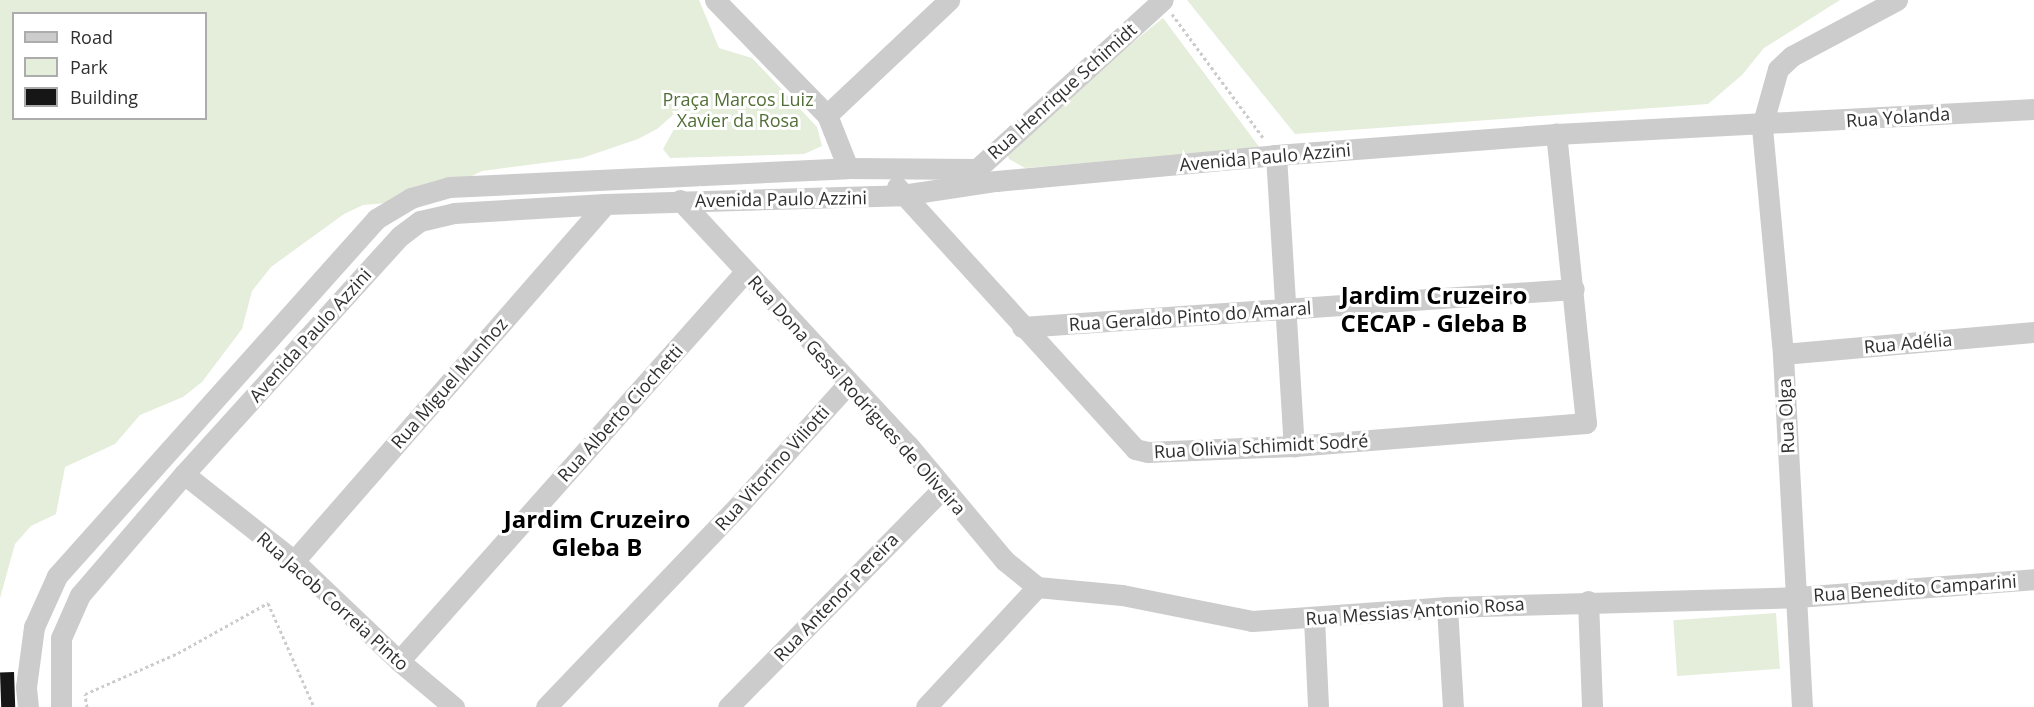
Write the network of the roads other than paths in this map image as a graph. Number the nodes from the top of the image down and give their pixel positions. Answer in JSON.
{"nodes":[{"id":1,"x":949,"y":0,"type":"edge"},
{"id":2,"x":1163,"y":0,"type":"edge"},
{"id":3,"x":1897,"y":0,"type":"edge"},
{"id":4,"x":719,"y":1,"type":"edge"},
{"id":5,"x":2034,"y":109,"type":"edge"},
{"id":6,"x":827,"y":115,"type":"junction"},
{"id":7,"x":1762,"y":126,"type":"junction"},
{"id":8,"x":1557,"y":134,"type":"junction"},
{"id":9,"x":1276,"y":155,"type":"junction"},
{"id":10,"x":848,"y":168,"type":"junction"},
{"id":11,"x":884,"y":168,"type":"junction"},
{"id":12,"x":976,"y":178,"type":"junction"},
{"id":13,"x":902,"y":195,"type":"junction"},
{"id":14,"x":853,"y":198,"type":"junction"},
{"id":15,"x":680,"y":201,"type":"junction"},
{"id":16,"x":605,"y":204,"type":"junction"},
{"id":17,"x":745,"y":272,"type":"junction"},
{"id":18,"x":1574,"y":289,"type":"junction"},
{"id":19,"x":1287,"y":310,"type":"junction"},
{"id":20,"x":1022,"y":327,"type":"junction"},
{"id":21,"x":2034,"y":332,"type":"edge"},
{"id":22,"x":1783,"y":354,"type":"junction"},
{"id":23,"x":847,"y":385,"type":"junction"},
{"id":24,"x":1294,"y":446,"type":"junction"},
{"id":25,"x":184,"y":474,"type":"junction"},
{"id":26,"x":943,"y":488,"type":"junction"},
{"id":27,"x":294,"y":561,"type":"junction"},
{"id":28,"x":2034,"y":579,"type":"edge"},
{"id":29,"x":1037,"y":587,"type":"junction"},
{"id":30,"x":1797,"y":597,"type":"junction"},
{"id":31,"x":1588,"y":601,"type":"junction"},
{"id":32,"x":1447,"y":607,"type":"junction"},
{"id":33,"x":1314,"y":618,"type":"junction"},
{"id":34,"x":399,"y":661,"type":"junction"},
{"id":35,"x":28,"y":707,"type":"edge"},
{"id":36,"x":61,"y":707,"type":"edge"},
{"id":37,"x":454,"y":707,"type":"edge"},
{"id":38,"x":546,"y":707,"type":"edge"},
{"id":39,"x":728,"y":707,"type":"edge"},
{"id":40,"x":926,"y":707,"type":"edge"},
{"id":41,"x":1318,"y":707,"type":"edge"},
{"id":42,"x":1453,"y":707,"type":"edge"},
{"id":43,"x":1592,"y":707,"type":"edge"},
{"id":44,"x":1802,"y":707,"type":"edge"}],
"edges":[{"from":1,"to":6,"type":"street"},
{"from":2,"to":12,"type":"street","name":"Rua Henrique Schimidt"},
{"from":3,"to":7,"type":"street"},
{"from":4,"to":6,"type":"street"},
{"from":5,"to":7,"type":"street","name":"Rua Yolanda"},
{"from":6,"to":10,"type":"street"},
{"from":7,"to":8,"type":"street","name":"Avenida Paulo Azzini"},
{"from":7,"to":22,"type":"street","name":"Rua Olga"},
{"from":8,"to":9,"type":"street","name":"Avenida Paulo Azzini"},
{"from":8,"to":18,"type":"street"},
{"from":9,"to":12,"type":"street","name":"Avenida Paulo Azzini"},
{"from":9,"to":19,"type":"street"},
{"from":10,"to":11,"type":"street","name":"Rua Henrique Schimidt"},
{"from":10,"to":14,"type":"street"},
{"from":10,"to":35,"type":"street","name":"Avenida Paulo Azzini"},
{"from":11,"to":12,"type":"street","name":"Rua Henrique Schimidt"},
{"from":11,"to":13,"type":"street","name":"Rua Olivia Schimidt Sodré"},
{"from":12,"to":13,"type":"street","name":"Avenida Paulo Azzini"},
{"from":13,"to":14,"type":"street","name":"Avenida Paulo Azzini"},
{"from":13,"to":20,"type":"street","name":"Rua Olivia Schimidt Sodré"},
{"from":14,"to":15,"type":"street","name":"Avenida Paulo Azzini"},
{"from":15,"to":16,"type":"street","name":"Avenida Paulo Azzini"},
{"from":15,"to":17,"type":"street","name":"Rua Dona Gessi Rodrigues de Oliveira"},
{"from":16,"to":25,"type":"street","name":"Avenida Paulo Azzini"},
{"from":16,"to":27,"type":"street","name":"Rua Miguel Munhoz"},
{"from":17,"to":23,"type":"street","name":"Rua Dona Gessi Rodrigues de Oliveira"},
{"from":17,"to":34,"type":"street","name":"Rua Alberto Ciochetti"},
{"from":18,"to":19,"type":"street","name":"Rua Geraldo Pinto do Amaral"},
{"from":18,"to":24,"type":"street","name":"Rua Olivia Schimidt Sodré"},
{"from":19,"to":20,"type":"street","name":"Rua Geraldo Pinto do Amaral"},
{"from":19,"to":24,"type":"street"},
{"from":20,"to":24,"type":"street","name":"Rua Olivia Schimidt Sodré"},
{"from":21,"to":22,"type":"street","name":"Rua Adélia"},
{"from":22,"to":30,"type":"street","name":"Rua Olga"},
{"from":23,"to":26,"type":"street","name":"Rua Dona Gessi Rodrigues de Oliveira"},
{"from":23,"to":38,"type":"street","name":"Rua Vitorino Viliotti"},
{"from":25,"to":27,"type":"street","name":"Rua Jacob Correia Pinto"},
{"from":25,"to":36,"type":"street","name":"Avenida Paulo Azzini"},
{"from":26,"to":29,"type":"street","name":"Rua Dona Gessi Rodrigues de Oliveira"},
{"from":26,"to":39,"type":"street","name":"Rua Antenor Pereira"},
{"from":27,"to":34,"type":"street","name":"Rua Jacob Correia Pinto"},
{"from":28,"to":30,"type":"street","name":"Rua Benedito Camparini"},
{"from":29,"to":33,"type":"street","name":"Rua Messias Antonio Rosa"},
{"from":29,"to":40,"type":"street"},
{"from":30,"to":31,"type":"street","name":"Rua Messias Antonio Rosa"},
{"from":30,"to":44,"type":"street","name":"Rua Olga"},
{"from":31,"to":32,"type":"street","name":"Rua Messias Antonio Rosa"},
{"from":31,"to":43,"type":"street"},
{"from":32,"to":33,"type":"street","name":"Rua Messias Antonio Rosa"},
{"from":32,"to":42,"type":"street"},
{"from":33,"to":41,"type":"street"},
{"from":34,"to":37,"type":"street","name":"Rua Jacob Correia Pinto"}]}
